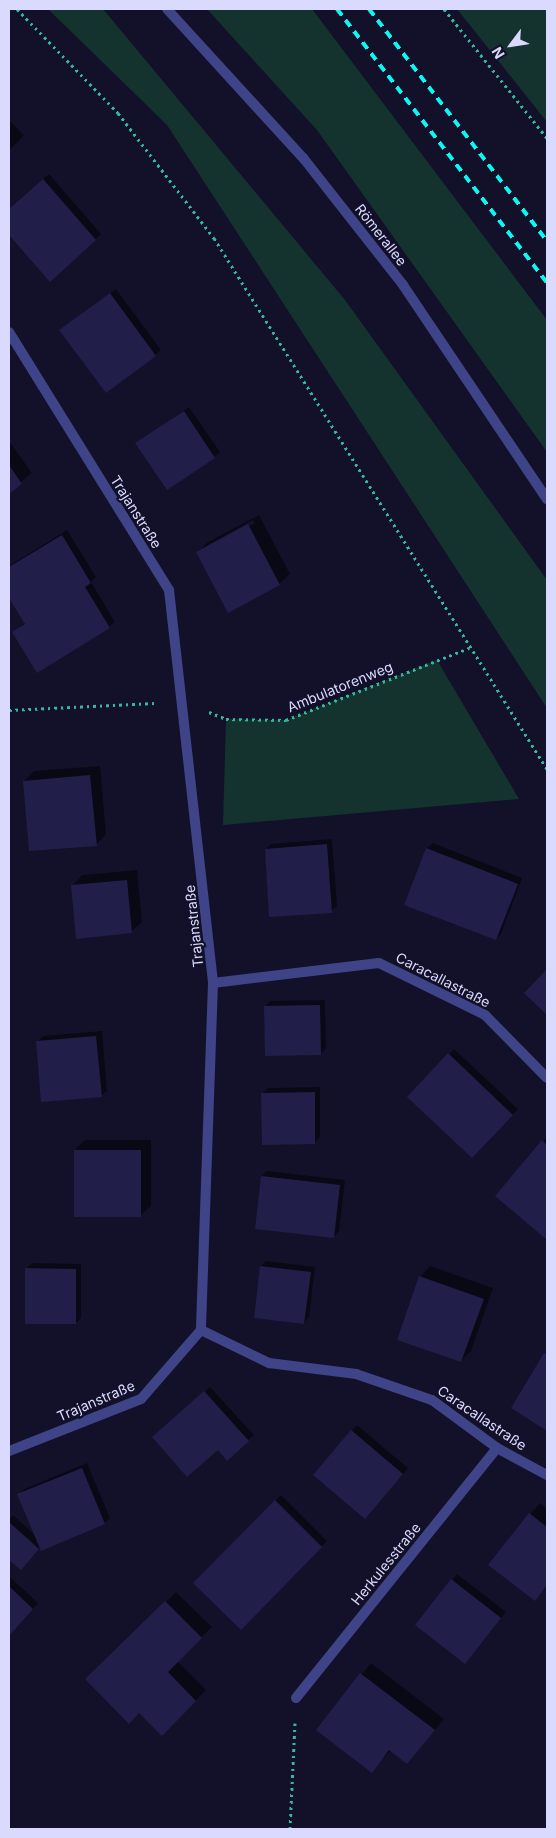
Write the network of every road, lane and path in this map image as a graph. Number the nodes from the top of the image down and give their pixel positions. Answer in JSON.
{"nodes":[{"id":1,"x":17,"y":9,"type":"edge"},
{"id":2,"x":167,"y":9,"type":"edge"},
{"id":3,"x":444,"y":9,"type":"edge"},
{"id":4,"x":547,"y":138,"type":"edge"},
{"id":5,"x":9,"y":332,"type":"edge"},
{"id":6,"x":547,"y":499,"type":"edge"},
{"id":7,"x":469,"y":648,"type":"junction"},
{"id":8,"x":184,"y":701,"type":"junction"},
{"id":9,"x":9,"y":710,"type":"edge"},
{"id":10,"x":547,"y":769,"type":"edge"},
{"id":11,"x":213,"y":983,"type":"junction"},
{"id":12,"x":547,"y":1078,"type":"edge"},
{"id":13,"x":201,"y":1330,"type":"junction"},
{"id":14,"x":497,"y":1448,"type":"junction"},
{"id":15,"x":9,"y":1451,"type":"edge"},
{"id":16,"x":547,"y":1475,"type":"edge"},
{"id":17,"x":296,"y":1698,"type":"joint"},
{"id":18,"x":290,"y":1829,"type":"edge"}],
"edges":[{"from":1,"to":7,"type":"path"},
{"from":2,"to":6,"type":"street","name":"Römerallee"},
{"from":3,"to":4,"type":"path"},
{"from":5,"to":8,"type":"street","name":"Trajanstraße"},
{"from":7,"to":8,"type":"path","name":"Ambulatorenweg"},
{"from":7,"to":10,"type":"path"},
{"from":8,"to":9,"type":"path","name":"Ambulatorenweg"},
{"from":8,"to":11,"type":"street","name":"Trajanstraße"},
{"from":11,"to":12,"type":"street","name":"Caracallastraße"},
{"from":11,"to":13,"type":"street","name":"Trajanstraße"},
{"from":13,"to":14,"type":"street","name":"Caracallastraße"},
{"from":13,"to":15,"type":"street","name":"Trajanstraße"},
{"from":14,"to":16,"type":"street","name":"Caracallastraße"},
{"from":14,"to":17,"type":"street","name":"Herkulesstraße"},
{"from":17,"to":18,"type":"path"}]}
